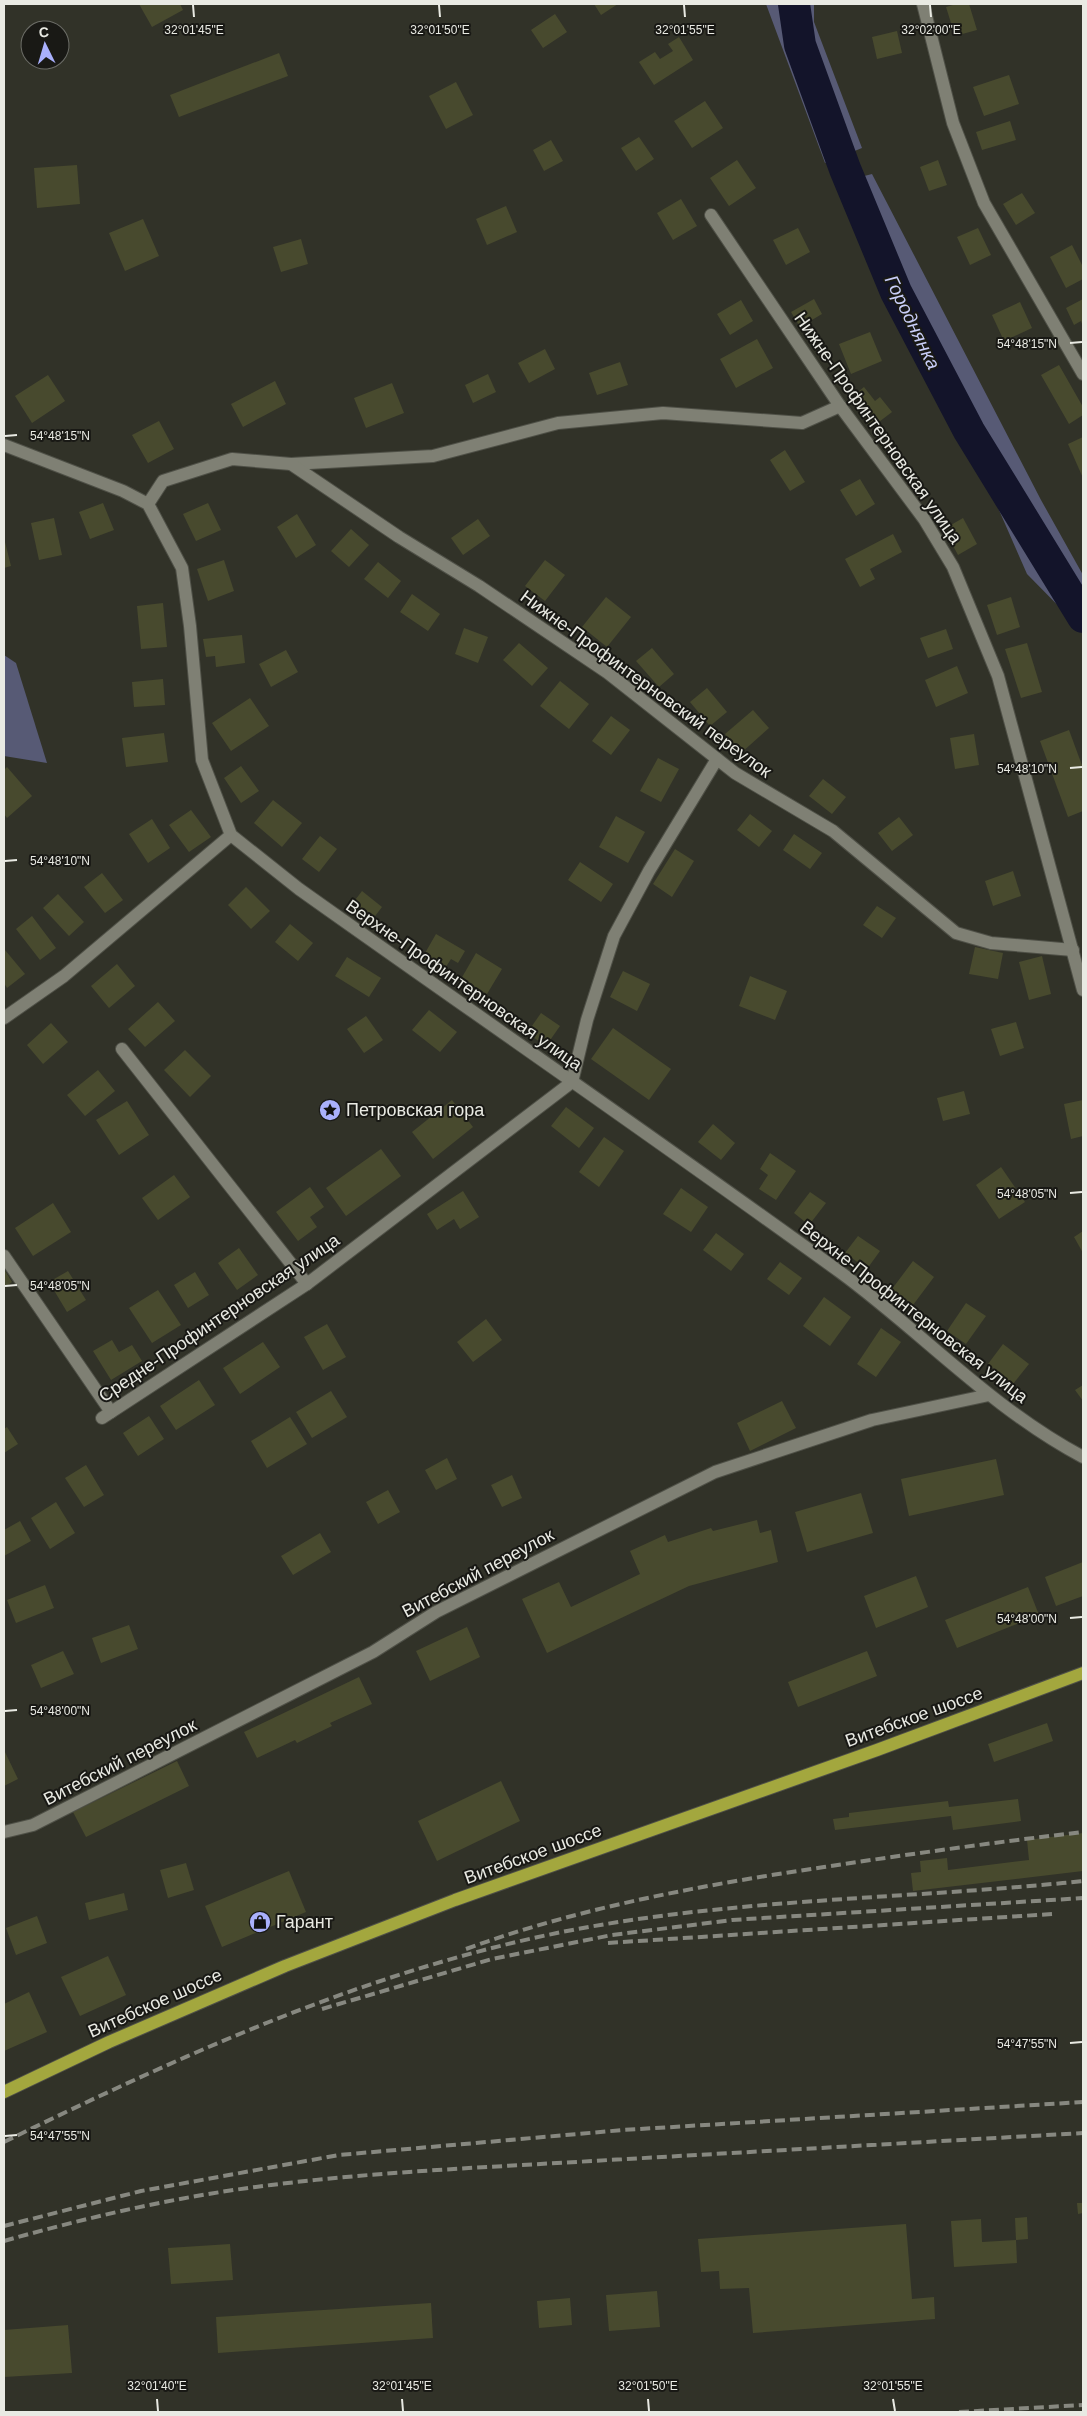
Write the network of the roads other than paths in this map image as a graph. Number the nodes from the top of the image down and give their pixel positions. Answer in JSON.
{"nodes":[{"id":1,"x":923,"y":4,"type":"edge"},
{"id":2,"x":711,"y":215,"type":"dead end"},
{"id":3,"x":1083,"y":374,"type":"edge"},
{"id":4,"x":840,"y":406,"type":"junction"},
{"id":5,"x":4,"y":445,"type":"edge"},
{"id":6,"x":291,"y":464,"type":"junction"},
{"id":7,"x":148,"y":504,"type":"junction"},
{"id":8,"x":717,"y":759,"type":"junction"},
{"id":9,"x":231,"y":835,"type":"junction"},
{"id":10,"x":1073,"y":950,"type":"junction"},
{"id":11,"x":1083,"y":990,"type":"edge"},
{"id":12,"x":4,"y":1018,"type":"edge"},
{"id":13,"x":122,"y":1049,"type":"dead end"},
{"id":14,"x":572,"y":1082,"type":"junction"},
{"id":15,"x":4,"y":1256,"type":"edge"},
{"id":16,"x":307,"y":1284,"type":"junction"},
{"id":17,"x":989,"y":1394,"type":"junction"},
{"id":18,"x":1083,"y":1457,"type":"edge"},
{"id":19,"x":1083,"y":1673,"type":"edge"},
{"id":20,"x":4,"y":1832,"type":"edge"},
{"id":21,"x":4,"y":2092,"type":"edge"}],
"edges":[{"from":1,"to":3,"type":"street"},
{"from":2,"to":4,"type":"street","name":"Нижне-Профинтерновская улица"},
{"from":4,"to":6,"type":"street"},
{"from":4,"to":10,"type":"street","name":"Нижне-Профинтерновская улица"},
{"from":5,"to":7,"type":"street"},
{"from":6,"to":7,"type":"street","name":"Нижне-Профинтерновский переулок"},
{"from":6,"to":8,"type":"street","name":"Нижне-Профинтерновский переулок"},
{"from":7,"to":9,"type":"street"},
{"from":8,"to":10,"type":"street","name":"Нижне-Профинтерновский переулок"},
{"from":8,"to":14,"type":"street"},
{"from":9,"to":12,"type":"street"},
{"from":9,"to":14,"type":"street","name":"Верхне-Профинтерновская улица"},
{"from":10,"to":11,"type":"street","name":"Нижне-Профинтерновская улица"},
{"from":13,"to":16,"type":"street"},
{"from":14,"to":16,"type":"street","name":"Средне-Профинтерновская улица"},
{"from":14,"to":17,"type":"street","name":"Верхне-Профинтерновская улица"},
{"from":15,"to":16,"type":"street","name":"Средне-Профинтерновская улица"},
{"from":17,"to":18,"type":"street","name":"Верхне-Профинтерновская улица"},
{"from":17,"to":20,"type":"street","name":"Витебский переулок"},
{"from":19,"to":21,"type":"main road","name":"Витебское шоссе"}]}
